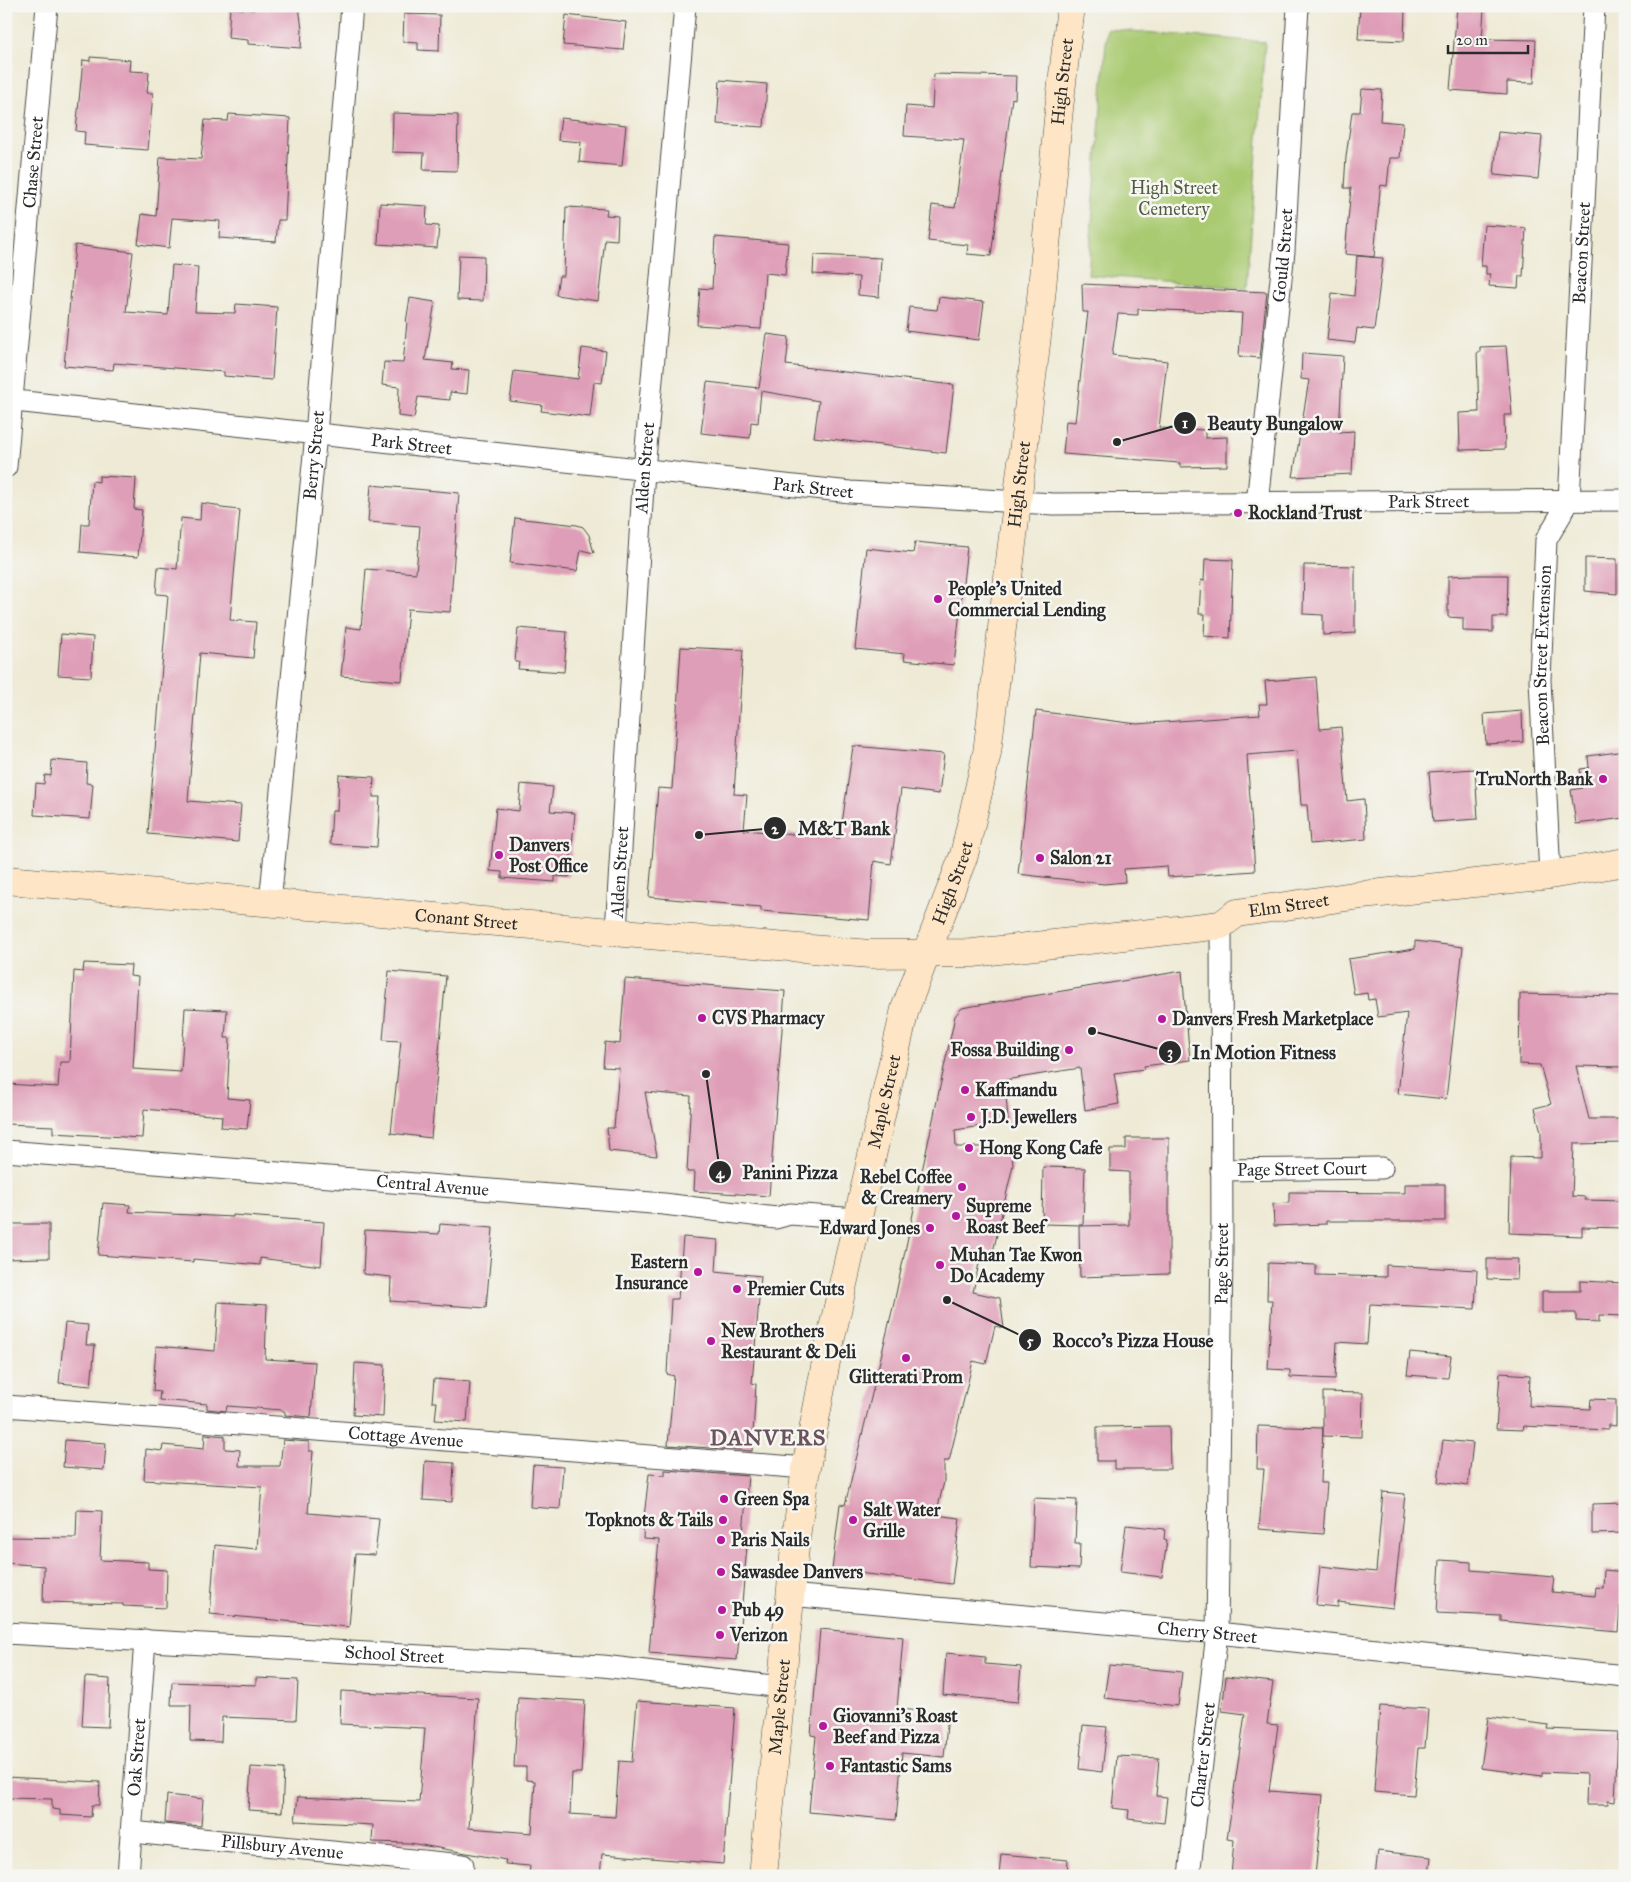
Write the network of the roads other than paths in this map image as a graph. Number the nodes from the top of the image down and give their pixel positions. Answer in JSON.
{"nodes":[{"id":1,"x":47,"y":6,"type":"edge"},
{"id":2,"x":352,"y":6,"type":"edge"},
{"id":3,"x":685,"y":6,"type":"edge"},
{"id":4,"x":1071,"y":6,"type":"edge"},
{"id":5,"x":1298,"y":6,"type":"edge"},
{"id":6,"x":1594,"y":6,"type":"edge"},
{"id":7,"x":9,"y":400,"type":"edge"},
{"id":8,"x":316,"y":434,"type":"junction"},
{"id":9,"x":6,"y":467,"type":"edge"},
{"id":10,"x":644,"y":470,"type":"junction"},
{"id":11,"x":1625,"y":500,"type":"edge"},
{"id":12,"x":1569,"y":501,"type":"junction"},
{"id":13,"x":1017,"y":502,"type":"junction"},
{"id":14,"x":1257,"y":503,"type":"junction"},
{"id":15,"x":1625,"y":862,"type":"edge"},
{"id":16,"x":1550,"y":875,"type":"junction"},
{"id":17,"x":6,"y":880,"type":"edge"},
{"id":18,"x":270,"y":903,"type":"junction"},
{"id":19,"x":1221,"y":924,"type":"junction"},
{"id":20,"x":616,"y":931,"type":"junction"},
{"id":21,"x":926,"y":953,"type":"junction"},
{"id":22,"x":6,"y":1151,"type":"edge"},
{"id":23,"x":1382,"y":1168,"type":"dead end"},
{"id":24,"x":1221,"y":1170,"type":"junction"},
{"id":25,"x":857,"y":1219,"type":"junction"},
{"id":26,"x":6,"y":1406,"type":"edge"},
{"id":27,"x":806,"y":1468,"type":"junction"},
{"id":28,"x":789,"y":1596,"type":"junction"},
{"id":29,"x":6,"y":1633,"type":"edge"},
{"id":30,"x":1217,"y":1633,"type":"junction"},
{"id":31,"x":145,"y":1640,"type":"junction"},
{"id":32,"x":1625,"y":1676,"type":"edge"},
{"id":33,"x":781,"y":1687,"type":"junction"},
{"id":34,"x":132,"y":1832,"type":"junction"},
{"id":35,"x":463,"y":1865,"type":"dead end"},
{"id":36,"x":128,"y":1876,"type":"edge"},
{"id":37,"x":763,"y":1876,"type":"edge"},
{"id":38,"x":1189,"y":1876,"type":"edge"}],
"edges":[{"from":1,"to":7,"type":"street","name":"Chase Street"},
{"from":2,"to":8,"type":"street","name":"Berry Street"},
{"from":3,"to":10,"type":"street","name":"Alden Street"},
{"from":4,"to":13,"type":"main road","name":"High Street"},
{"from":5,"to":14,"type":"street","name":"Gould Street"},
{"from":6,"to":12,"type":"street","name":"Beacon Street"},
{"from":7,"to":8,"type":"street","name":"Park Street"},
{"from":7,"to":9,"type":"street","name":"Chase Street"},
{"from":8,"to":10,"type":"street","name":"Park Street"},
{"from":8,"to":18,"type":"street","name":"Berry Street"},
{"from":10,"to":13,"type":"street","name":"Park Street"},
{"from":10,"to":20,"type":"street","name":"Alden Street"},
{"from":11,"to":12,"type":"street","name":"Park Street"},
{"from":12,"to":14,"type":"street","name":"Park Street"},
{"from":12,"to":16,"type":"street","name":"Beacon Street Extension"},
{"from":13,"to":14,"type":"street","name":"Park Street"},
{"from":13,"to":21,"type":"main road","name":"High Street"},
{"from":15,"to":16,"type":"main road","name":"Elm Street"},
{"from":16,"to":19,"type":"main road","name":"Elm Street"},
{"from":17,"to":18,"type":"main road","name":"Conant Street"},
{"from":18,"to":20,"type":"main road","name":"Conant Street"},
{"from":19,"to":21,"type":"main road","name":"Elm Street"},
{"from":19,"to":24,"type":"street","name":"Page Street"},
{"from":20,"to":21,"type":"main road","name":"Conant Street"},
{"from":21,"to":25,"type":"main road","name":"Maple Street"},
{"from":22,"to":25,"type":"street","name":"Central Avenue"},
{"from":23,"to":24,"type":"street","name":"Page Street Court"},
{"from":24,"to":30,"type":"street","name":"Page Street"},
{"from":25,"to":27,"type":"main road","name":"Maple Street"},
{"from":26,"to":27,"type":"street","name":"Cottage Avenue"},
{"from":27,"to":28,"type":"main road","name":"Maple Street"},
{"from":28,"to":30,"type":"street","name":"Cherry Street"},
{"from":28,"to":33,"type":"main road","name":"Maple Street"},
{"from":29,"to":31,"type":"street","name":"School Street"},
{"from":30,"to":32,"type":"street","name":"Cherry Street"},
{"from":30,"to":38,"type":"street","name":"Charter Street"},
{"from":31,"to":33,"type":"street","name":"School Street"},
{"from":31,"to":34,"type":"street","name":"Oak Street"},
{"from":33,"to":37,"type":"main road","name":"Maple Street"},
{"from":34,"to":35,"type":"street","name":"Pillsbury Avenue"},
{"from":34,"to":36,"type":"street","name":"Oak Street"}]}
